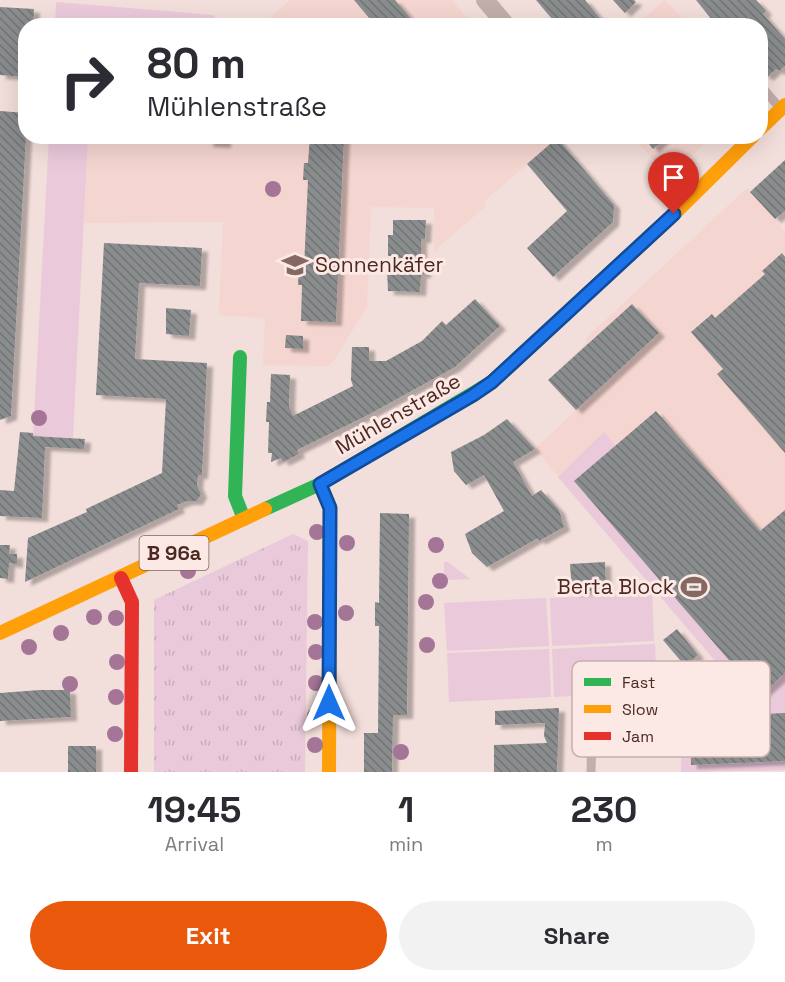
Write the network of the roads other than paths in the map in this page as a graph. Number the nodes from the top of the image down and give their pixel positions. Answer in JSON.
{"nodes":[{"id":1,"x":485,"y":0,"type":"edge"},
{"id":2,"x":500,"y":18,"type":"edge"},
{"id":3,"x":768,"y":93,"type":"edge"},
{"id":4,"x":783,"y":107,"type":"edge"},
{"id":5,"x":768,"y":121,"type":"edge"},
{"id":6,"x":745,"y":144,"type":"edge"},
{"id":7,"x":240,"y":357,"type":"dead end"},
{"id":8,"x":320,"y":484,"type":"junction"},
{"id":9,"x":244,"y":519,"type":"junction"},
{"id":10,"x":121,"y":578,"type":"junction"},
{"id":11,"x":0,"y":633,"type":"edge"},
{"id":12,"x":591,"y":757,"type":"edge"},
{"id":13,"x":131,"y":772,"type":"edge"},
{"id":14,"x":329,"y":772,"type":"edge"},
{"id":15,"x":591,"y":772,"type":"edge"}],
"edges":[{"from":1,"to":2,"type":"street"},
{"from":3,"to":4,"type":"lane"},
{"from":4,"to":5,"type":"main road"},
{"from":6,"to":8,"type":"main road","name":"Mühlenstraße","number":"B 96a"},
{"from":7,"to":9,"type":"main road"},
{"from":8,"to":9,"type":"main road","name":"Mühlenstraße","number":"B 96a"},
{"from":8,"to":14,"type":"main road"},
{"from":9,"to":10,"type":"main road","name":"Mühlenstraße","number":"B 96a"},
{"from":10,"to":11,"type":"main road","name":"Mühlenstraße","number":"B 96a"},
{"from":10,"to":13,"type":"main road"},
{"from":12,"to":15,"type":"lane"}]}
